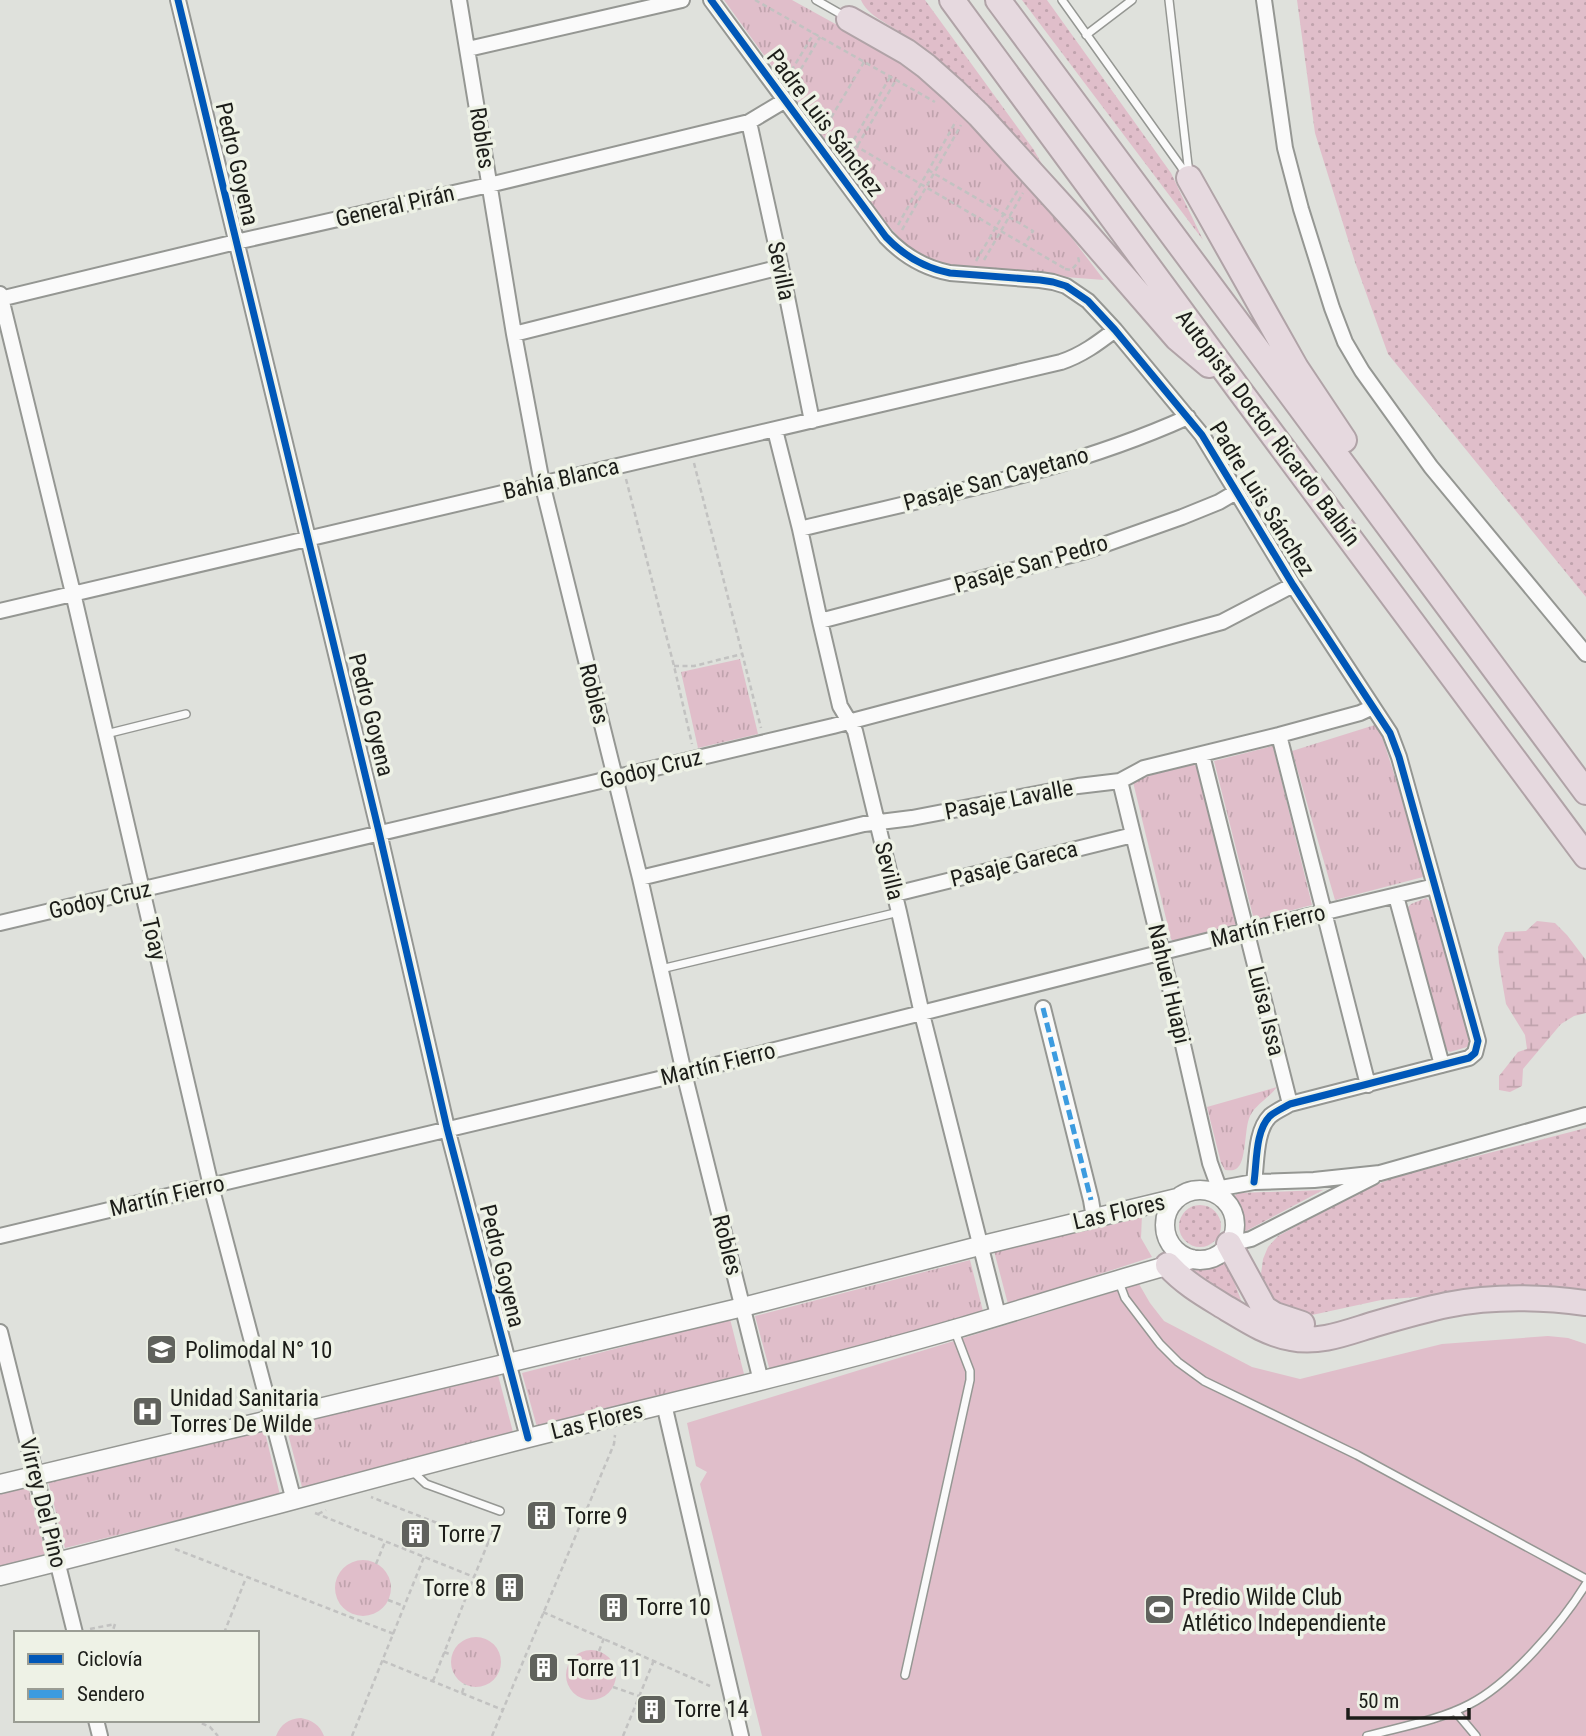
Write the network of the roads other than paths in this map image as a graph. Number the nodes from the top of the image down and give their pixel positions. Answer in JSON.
{"nodes":[{"id":1,"x":178,"y":0,"type":"edge"},
{"id":2,"x":459,"y":0,"type":"edge"},
{"id":3,"x":682,"y":0,"type":"edge"},
{"id":4,"x":711,"y":0,"type":"edge"},
{"id":5,"x":816,"y":0,"type":"edge"},
{"id":6,"x":952,"y":0,"type":"edge"},
{"id":7,"x":998,"y":0,"type":"edge"},
{"id":8,"x":1062,"y":0,"type":"edge"},
{"id":9,"x":1132,"y":0,"type":"edge"},
{"id":10,"x":1169,"y":0,"type":"edge"},
{"id":11,"x":1264,"y":0,"type":"edge"},
{"id":12,"x":849,"y":19,"type":"joint"},
{"id":13,"x":1086,"y":35,"type":"junction"},
{"id":14,"x":468,"y":49,"type":"junction"},
{"id":15,"x":784,"y":101,"type":"junction"},
{"id":16,"x":749,"y":122,"type":"junction"},
{"id":17,"x":1189,"y":178,"type":"junction"},
{"id":18,"x":489,"y":185,"type":"junction"},
{"id":19,"x":236,"y":242,"type":"junction"},
{"id":20,"x":781,"y":267,"type":"junction"},
{"id":21,"x":0,"y":297,"type":"edge"},
{"id":22,"x":1115,"y":330,"type":"junction"},
{"id":23,"x":514,"y":334,"type":"junction"},
{"id":24,"x":1240,"y":391,"type":"junction"},
{"id":25,"x":1188,"y":417,"type":"junction"},
{"id":26,"x":812,"y":421,"type":"junction"},
{"id":27,"x":775,"y":430,"type":"junction"},
{"id":28,"x":542,"y":483,"type":"junction"},
{"id":29,"x":1236,"y":492,"type":"junction"},
{"id":30,"x":800,"y":529,"type":"junction"},
{"id":31,"x":308,"y":537,"type":"junction"},
{"id":32,"x":1400,"y":542,"type":"junction"},
{"id":33,"x":1293,"y":584,"type":"junction"},
{"id":34,"x":73,"y":593,"type":"junction"},
{"id":35,"x":0,"y":611,"type":"edge"},
{"id":36,"x":820,"y":621,"type":"junction"},
{"id":37,"x":1586,"y":654,"type":"edge"},
{"id":38,"x":1373,"y":707,"type":"junction"},
{"id":39,"x":186,"y":714,"type":"dead end"},
{"id":40,"x":850,"y":721,"type":"junction"},
{"id":41,"x":106,"y":734,"type":"junction"},
{"id":42,"x":1279,"y":735,"type":"junction"},
{"id":43,"x":1202,"y":755,"type":"junction"},
{"id":44,"x":615,"y":779,"type":"junction"},
{"id":45,"x":1120,"y":780,"type":"junction"},
{"id":46,"x":1586,"y":792,"type":"edge"},
{"id":47,"x":877,"y":822,"type":"junction"},
{"id":48,"x":379,"y":832,"type":"junction"},
{"id":49,"x":1133,"y":835,"type":"junction"},
{"id":50,"x":1586,"y":856,"type":"edge"},
{"id":51,"x":640,"y":878,"type":"junction"},
{"id":52,"x":1435,"y":886,"type":"junction"},
{"id":53,"x":142,"y":890,"type":"junction"},
{"id":54,"x":895,"y":894,"type":"junction"},
{"id":55,"x":1396,"y":896,"type":"junction"},
{"id":56,"x":900,"y":912,"type":"junction"},
{"id":57,"x":1323,"y":912,"type":"junction"},
{"id":58,"x":0,"y":923,"type":"edge"},
{"id":59,"x":1246,"y":931,"type":"junction"},
{"id":60,"x":1162,"y":953,"type":"junction"},
{"id":61,"x":660,"y":969,"type":"junction"},
{"id":62,"x":1043,"y":1008,"type":"dead end"},
{"id":63,"x":922,"y":1014,"type":"junction"},
{"id":64,"x":1442,"y":1065,"type":"junction"},
{"id":65,"x":684,"y":1073,"type":"junction"},
{"id":66,"x":1368,"y":1085,"type":"junction"},
{"id":67,"x":1290,"y":1104,"type":"junction"},
{"id":68,"x":1586,"y":1115,"type":"edge"},
{"id":69,"x":447,"y":1128,"type":"junction"},
{"id":70,"x":1380,"y":1173,"type":"junction"},
{"id":71,"x":1254,"y":1182,"type":"junction"},
{"id":72,"x":211,"y":1186,"type":"junction"},
{"id":73,"x":1215,"y":1192,"type":"junction"},
{"id":74,"x":1177,"y":1198,"type":"junction"},
{"id":75,"x":1094,"y":1218,"type":"junction"},
{"id":76,"x":0,"y":1236,"type":"edge"},
{"id":77,"x":1229,"y":1244,"type":"junction"},
{"id":78,"x":979,"y":1246,"type":"junction"},
{"id":79,"x":1192,"y":1259,"type":"junction"},
{"id":80,"x":1168,"y":1265,"type":"junction"},
{"id":81,"x":1118,"y":1279,"type":"junction"},
{"id":82,"x":1586,"y":1303,"type":"edge"},
{"id":83,"x":743,"y":1307,"type":"junction"},
{"id":84,"x":1412,"y":1313,"type":"junction"},
{"id":85,"x":998,"y":1315,"type":"junction"},
{"id":86,"x":954,"y":1329,"type":"junction"},
{"id":87,"x":0,"y":1332,"type":"edge"},
{"id":88,"x":507,"y":1364,"type":"junction"},
{"id":89,"x":761,"y":1381,"type":"junction"},
{"id":90,"x":664,"y":1404,"type":"junction"},
{"id":91,"x":272,"y":1419,"type":"junction"},
{"id":92,"x":528,"y":1438,"type":"junction"},
{"id":93,"x":410,"y":1470,"type":"junction"},
{"id":94,"x":35,"y":1476,"type":"junction"},
{"id":95,"x":0,"y":1484,"type":"edge"},
{"id":96,"x":294,"y":1501,"type":"junction"},
{"id":97,"x":500,"y":1511,"type":"road end"},
{"id":98,"x":58,"y":1562,"type":"junction"},
{"id":99,"x":0,"y":1576,"type":"edge"},
{"id":100,"x":1586,"y":1581,"type":"edge"},
{"id":101,"x":75,"y":1631,"type":"edge"},
{"id":102,"x":905,"y":1675,"type":"dead end"},
{"id":103,"x":1455,"y":1711,"type":"junction"},
{"id":104,"x":741,"y":1736,"type":"edge"},
{"id":105,"x":1367,"y":1736,"type":"edge"},
{"id":106,"x":1476,"y":1736,"type":"edge"}],
"edges":[{"from":1,"to":19,"type":"street","name":"Pedro Goyena"},
{"from":2,"to":14,"type":"street","name":"Robles"},
{"from":3,"to":14,"type":"street"},
{"from":4,"to":15,"type":"street","name":"Padre Luis Sánchez"},
{"from":5,"to":12,"type":"lane"},
{"from":6,"to":24,"type":"highway","name":"Autopista Doctor Ricardo Balbín"},
{"from":7,"to":32,"type":"highway","name":"Autopista Doctor Ricardo Balbín"},
{"from":8,"to":13,"type":"lane"},
{"from":9,"to":13,"type":"lane"},
{"from":10,"to":17,"type":"lane"},
{"from":11,"to":37,"type":"street"},
{"from":12,"to":24,"type":"highway"},
{"from":13,"to":17,"type":"lane"},
{"from":14,"to":18,"type":"street","name":"Robles"},
{"from":15,"to":16,"type":"street","name":"General Pirán"},
{"from":15,"to":22,"type":"street","name":"Padre Luis Sánchez"},
{"from":16,"to":18,"type":"street","name":"General Pirán"},
{"from":16,"to":20,"type":"street","name":"Sevilla"},
{"from":17,"to":32,"type":"highway"},
{"from":18,"to":19,"type":"street","name":"General Pirán"},
{"from":18,"to":23,"type":"street","name":"Robles"},
{"from":19,"to":21,"type":"street","name":"General Pirán"},
{"from":19,"to":31,"type":"street","name":"Pedro Goyena"},
{"from":20,"to":23,"type":"street"},
{"from":20,"to":26,"type":"street","name":"Sevilla"},
{"from":21,"to":34,"type":"street","name":"Toay"},
{"from":22,"to":25,"type":"street","name":"Padre Luis Sánchez"},
{"from":22,"to":26,"type":"street","name":"Bahía Blanca"},
{"from":23,"to":28,"type":"street","name":"Robles"},
{"from":24,"to":50,"type":"highway","name":"Autopista Doctor Ricardo Balbín"},
{"from":25,"to":29,"type":"street","name":"Padre Luis Sánchez"},
{"from":25,"to":30,"type":"street","name":"Pasaje San Cayetano"},
{"from":26,"to":27,"type":"street","name":"Bahía Blanca"},
{"from":27,"to":28,"type":"street","name":"Bahía Blanca"},
{"from":27,"to":30,"type":"street","name":"Sevilla"},
{"from":28,"to":31,"type":"street","name":"Bahía Blanca"},
{"from":28,"to":44,"type":"street","name":"Robles"},
{"from":29,"to":33,"type":"street","name":"Padre Luis Sánchez"},
{"from":29,"to":36,"type":"street","name":"Pasaje San Pedro"},
{"from":30,"to":36,"type":"street","name":"Sevilla"},
{"from":31,"to":34,"type":"street","name":"Bahía Blanca"},
{"from":31,"to":48,"type":"street","name":"Pedro Goyena"},
{"from":32,"to":46,"type":"highway","name":"Autopista Doctor Ricardo Balbín"},
{"from":33,"to":38,"type":"street","name":"Padre Luis Sánchez"},
{"from":33,"to":40,"type":"street","name":"Godoy Cruz"},
{"from":34,"to":35,"type":"street","name":"Bahía Blanca"},
{"from":34,"to":41,"type":"street","name":"Toay"},
{"from":36,"to":40,"type":"street","name":"Sevilla"},
{"from":38,"to":42,"type":"street","name":"Pasaje Lavalle"},
{"from":38,"to":52,"type":"street","name":"Padre Luis Sánchez"},
{"from":39,"to":41,"type":"lane"},
{"from":40,"to":44,"type":"street","name":"Godoy Cruz"},
{"from":40,"to":47,"type":"street","name":"Sevilla"},
{"from":41,"to":53,"type":"street","name":"Toay"},
{"from":42,"to":43,"type":"street","name":"Pasaje Lavalle"},
{"from":42,"to":57,"type":"street"},
{"from":43,"to":45,"type":"street","name":"Pasaje Lavalle"},
{"from":43,"to":59,"type":"street","name":"Luisa Issa"},
{"from":44,"to":48,"type":"street","name":"Godoy Cruz"},
{"from":44,"to":51,"type":"street","name":"Robles"},
{"from":45,"to":47,"type":"street","name":"Pasaje Lavalle"},
{"from":45,"to":49,"type":"street","name":"Nahuel Huapi"},
{"from":47,"to":51,"type":"street","name":"Pasaje Lavalle"},
{"from":47,"to":54,"type":"street","name":"Sevilla"},
{"from":48,"to":53,"type":"street","name":"Godoy Cruz"},
{"from":48,"to":69,"type":"street","name":"Pedro Goyena"},
{"from":49,"to":54,"type":"street","name":"Pasaje Gareca"},
{"from":49,"to":60,"type":"street","name":"Nahuel Huapi"},
{"from":51,"to":61,"type":"street","name":"Robles"},
{"from":52,"to":55,"type":"street","name":"Martín Fierro"},
{"from":52,"to":64,"type":"street","name":"Padre Luis Sánchez"},
{"from":53,"to":58,"type":"street","name":"Godoy Cruz"},
{"from":53,"to":72,"type":"street","name":"Toay"},
{"from":54,"to":56,"type":"street","name":"Sevilla"},
{"from":55,"to":57,"type":"street","name":"Martín Fierro"},
{"from":55,"to":64,"type":"street"},
{"from":56,"to":61,"type":"lane"},
{"from":56,"to":63,"type":"street","name":"Sevilla"},
{"from":57,"to":59,"type":"street","name":"Martín Fierro"},
{"from":57,"to":66,"type":"street"},
{"from":59,"to":60,"type":"street","name":"Martín Fierro"},
{"from":59,"to":67,"type":"street","name":"Luisa Issa"},
{"from":60,"to":63,"type":"street","name":"Martín Fierro"},
{"from":60,"to":73,"type":"street","name":"Nahuel Huapi"},
{"from":61,"to":65,"type":"street","name":"Robles"},
{"from":62,"to":75,"type":"street"},
{"from":63,"to":65,"type":"street","name":"Martín Fierro"},
{"from":63,"to":78,"type":"street","name":"Sevilla"},
{"from":64,"to":66,"type":"street"},
{"from":65,"to":69,"type":"street","name":"Martín Fierro"},
{"from":65,"to":83,"type":"street","name":"Robles"},
{"from":66,"to":67,"type":"street"},
{"from":67,"to":71,"type":"street"},
{"from":68,"to":70,"type":"street"},
{"from":69,"to":72,"type":"street","name":"Martín Fierro"},
{"from":69,"to":88,"type":"street","name":"Pedro Goyena"},
{"from":70,"to":71,"type":"street"},
{"from":70,"to":77,"type":"street"},
{"from":71,"to":73,"type":"street"},
{"from":72,"to":76,"type":"street","name":"Martín Fierro"},
{"from":72,"to":91,"type":"street","name":"Toay"},
{"from":73,"to":74,"type":"street"},
{"from":73,"to":77,"type":"street"},
{"from":74,"to":75,"type":"street","name":"Las Flores"},
{"from":74,"to":79,"type":"street"},
{"from":75,"to":78,"type":"street","name":"Las Flores"},
{"from":77,"to":79,"type":"street"},
{"from":77,"to":84,"type":"highway"},
{"from":78,"to":83,"type":"street","name":"Las Flores"},
{"from":78,"to":85,"type":"street","name":"Sevilla"},
{"from":79,"to":80,"type":"street","name":"Las Flores"},
{"from":80,"to":81,"type":"street","name":"Las Flores"},
{"from":80,"to":84,"type":"highway"},
{"from":81,"to":85,"type":"street","name":"Las Flores"},
{"from":81,"to":100,"type":"lane"},
{"from":82,"to":84,"type":"highway"},
{"from":83,"to":88,"type":"street","name":"Las Flores"},
{"from":83,"to":89,"type":"street","name":"Robles"},
{"from":85,"to":86,"type":"street","name":"Las Flores"},
{"from":86,"to":89,"type":"street","name":"Las Flores"},
{"from":86,"to":102,"type":"lane"},
{"from":87,"to":94,"type":"street","name":"Virrey Del Pino"},
{"from":88,"to":91,"type":"street","name":"Las Flores"},
{"from":88,"to":92,"type":"street","name":"Pedro Goyena"},
{"from":89,"to":90,"type":"street","name":"Las Flores"},
{"from":90,"to":92,"type":"street","name":"Las Flores"},
{"from":90,"to":104,"type":"street"},
{"from":91,"to":94,"type":"street","name":"Las Flores"},
{"from":91,"to":96,"type":"street","name":"Toay"},
{"from":92,"to":93,"type":"street","name":"Las Flores"},
{"from":93,"to":96,"type":"street","name":"Las Flores"},
{"from":93,"to":97,"type":"lane"},
{"from":94,"to":95,"type":"street","name":"Las Flores"},
{"from":94,"to":98,"type":"street","name":"Virrey Del Pino"},
{"from":96,"to":98,"type":"street","name":"Las Flores"},
{"from":98,"to":99,"type":"street","name":"Las Flores"},
{"from":98,"to":101,"type":"street","name":"Virrey Del Pino"},
{"from":100,"to":103,"type":"lane"},
{"from":103,"to":105,"type":"lane"},
{"from":103,"to":106,"type":"lane"}]}
